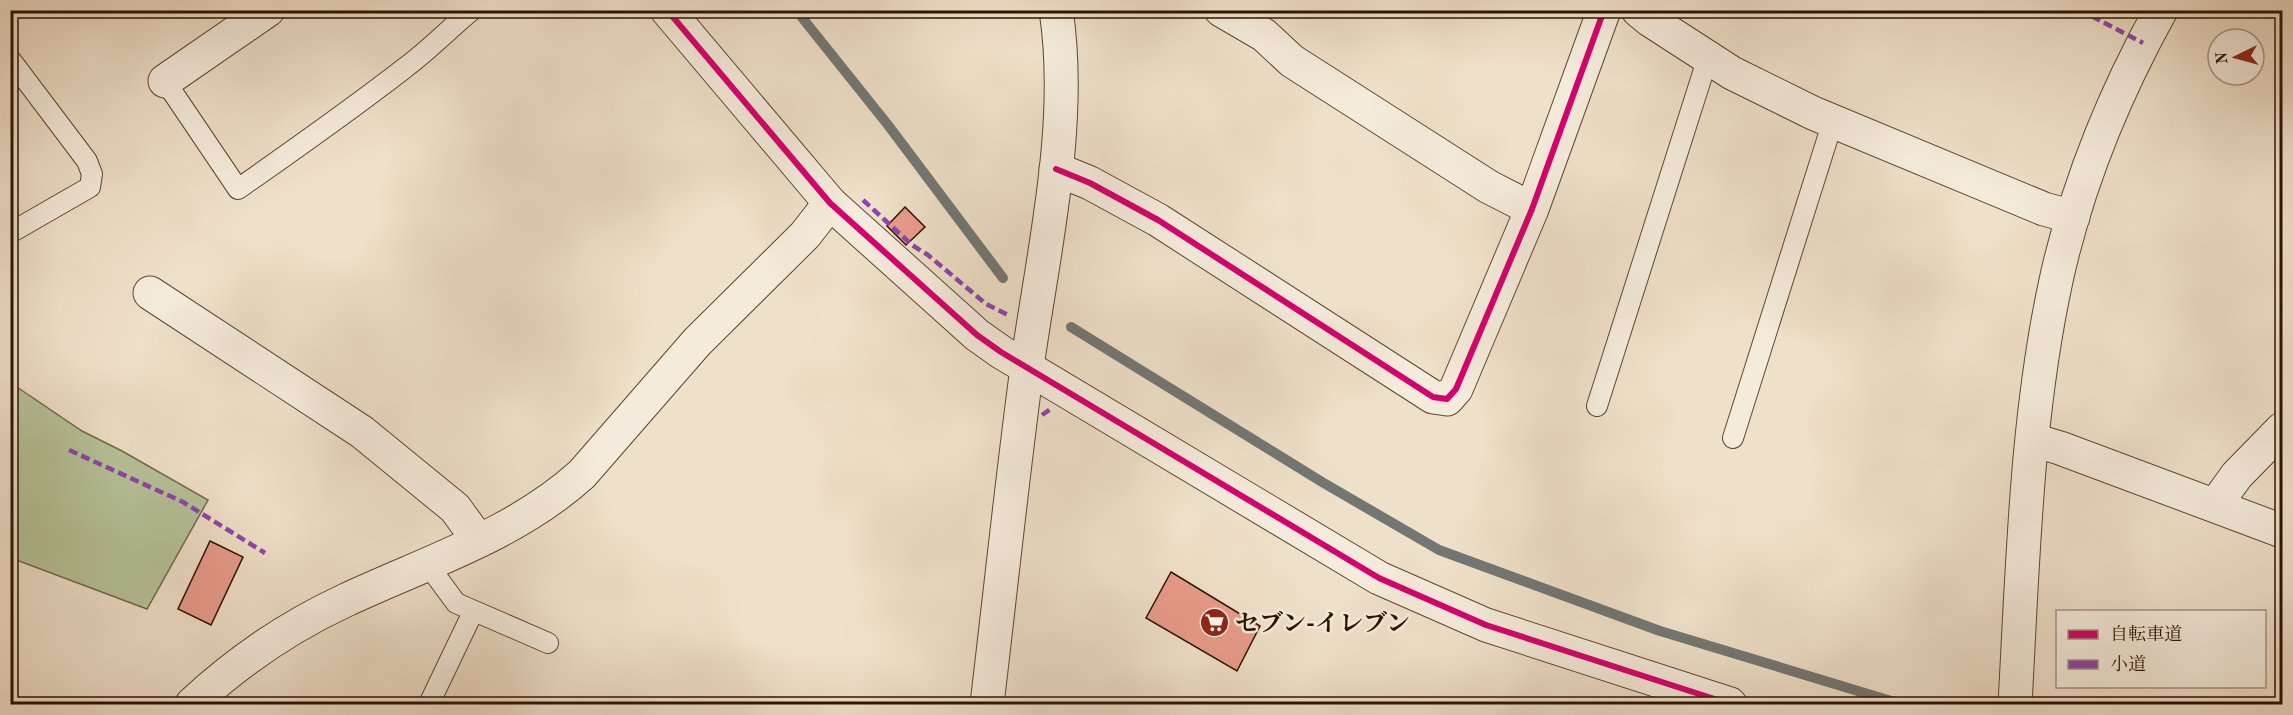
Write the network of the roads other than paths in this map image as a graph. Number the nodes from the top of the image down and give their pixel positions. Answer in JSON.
{"nodes":[{"id":1,"x":268,"y":10,"type":"edge"},
{"id":2,"x":472,"y":10,"type":"edge"},
{"id":3,"x":667,"y":10,"type":"edge"},
{"id":4,"x":1056,"y":10,"type":"edge"},
{"id":5,"x":1221,"y":10,"type":"edge"},
{"id":6,"x":1604,"y":10,"type":"edge"},
{"id":7,"x":1638,"y":10,"type":"edge"},
{"id":8,"x":2161,"y":10,"type":"edge"},
{"id":9,"x":1708,"y":57,"type":"junction"},
{"id":10,"x":10,"y":59,"type":"edge"},
{"id":11,"x":165,"y":81,"type":"joint"},
{"id":12,"x":1833,"y":121,"type":"junction"},
{"id":13,"x":1056,"y":169,"type":"junction"},
{"id":14,"x":830,"y":203,"type":"junction"},
{"id":15,"x":1532,"y":209,"type":"junction"},
{"id":16,"x":2073,"y":217,"type":"junction"},
{"id":17,"x":10,"y":233,"type":"edge"},
{"id":18,"x":150,"y":293,"type":"dead end"},
{"id":19,"x":1027,"y":368,"type":"junction"},
{"id":20,"x":1597,"y":406,"type":"dead end"},
{"id":21,"x":2283,"y":429,"type":"edge"},
{"id":22,"x":1733,"y":438,"type":"dead end"},
{"id":23,"x":2033,"y":440,"type":"junction"},
{"id":24,"x":2216,"y":504,"type":"junction"},
{"id":25,"x":2283,"y":531,"type":"edge"},
{"id":26,"x":479,"y":541,"type":"junction"},
{"id":27,"x":428,"y":565,"type":"junction"},
{"id":28,"x":473,"y":612,"type":"junction"},
{"id":29,"x":548,"y":643,"type":"dead end"},
{"id":30,"x":200,"y":702,"type":"edge"},
{"id":31,"x":429,"y":705,"type":"edge"},
{"id":32,"x":987,"y":705,"type":"edge"},
{"id":33,"x":1730,"y":705,"type":"edge"},
{"id":34,"x":2015,"y":705,"type":"edge"}],
"edges":[{"from":1,"to":11,"type":"street"},
{"from":2,"to":11,"type":"lane"},
{"from":3,"to":14,"type":"street"},
{"from":4,"to":13,"type":"street"},
{"from":5,"to":15,"type":"street"},
{"from":6,"to":15,"type":"street"},
{"from":7,"to":9,"type":"street"},
{"from":8,"to":16,"type":"street"},
{"from":9,"to":12,"type":"street"},
{"from":9,"to":20,"type":"lane"},
{"from":10,"to":17,"type":"lane"},
{"from":12,"to":16,"type":"street"},
{"from":12,"to":22,"type":"lane"},
{"from":13,"to":15,"type":"street"},
{"from":13,"to":19,"type":"street"},
{"from":14,"to":19,"type":"street"},
{"from":14,"to":26,"type":"street"},
{"from":16,"to":23,"type":"street"},
{"from":18,"to":26,"type":"street"},
{"from":19,"to":32,"type":"street"},
{"from":19,"to":33,"type":"street"},
{"from":21,"to":24,"type":"street"},
{"from":23,"to":24,"type":"street"},
{"from":23,"to":34,"type":"street"},
{"from":24,"to":25,"type":"street"},
{"from":26,"to":27,"type":"street"},
{"from":27,"to":28,"type":"lane"},
{"from":27,"to":30,"type":"street"},
{"from":28,"to":29,"type":"lane"},
{"from":28,"to":31,"type":"lane"}]}
